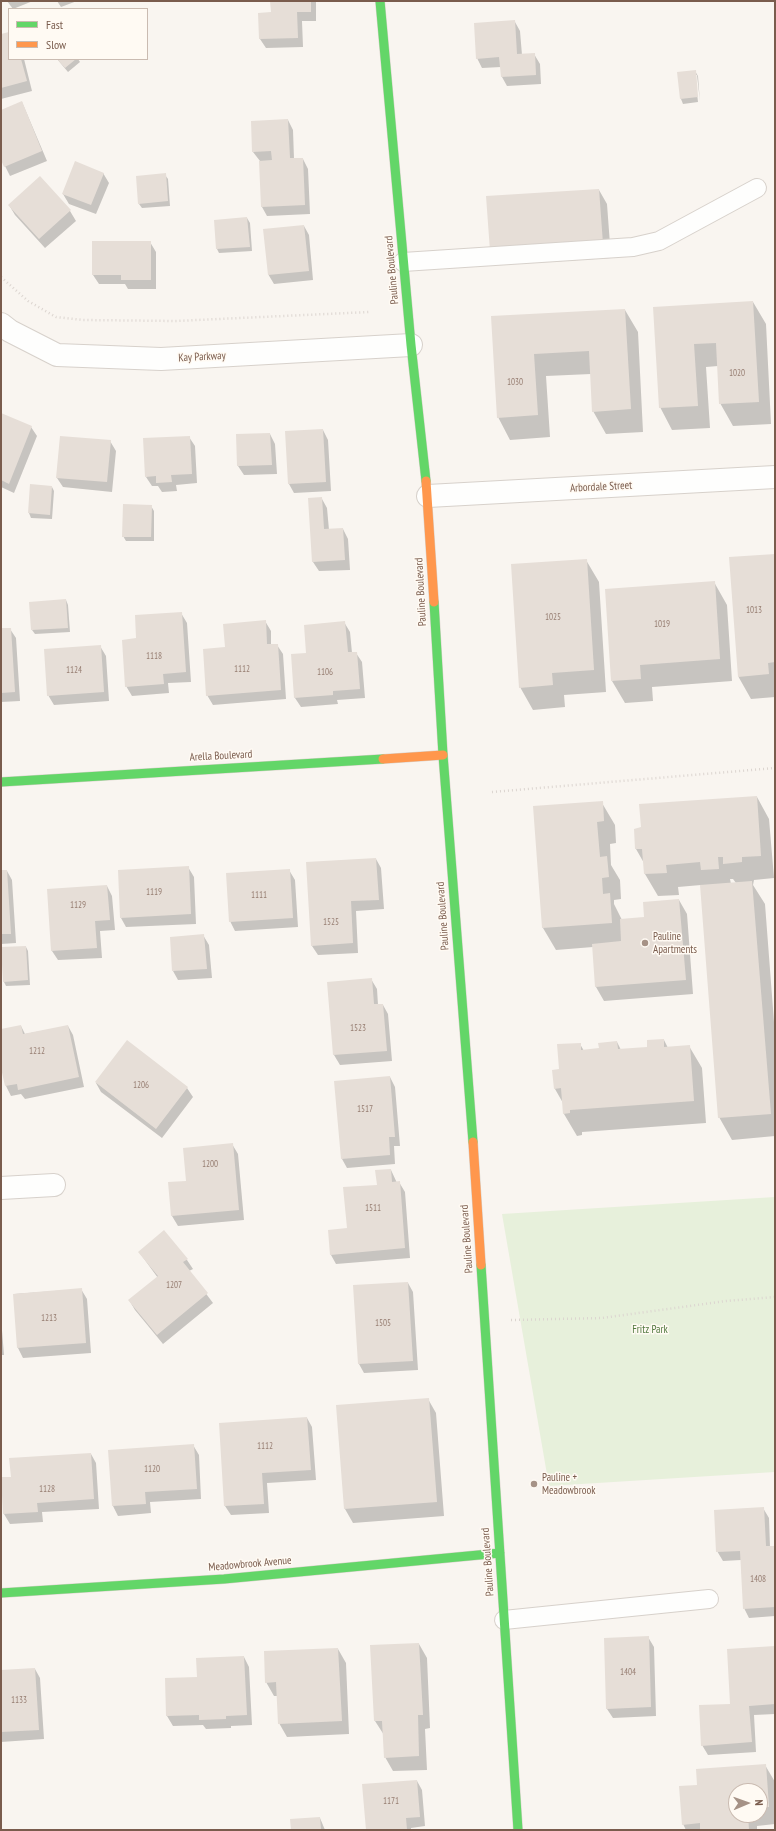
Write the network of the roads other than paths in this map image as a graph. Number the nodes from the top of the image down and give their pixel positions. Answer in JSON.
{"nodes":[{"id":1,"x":380,"y":1,"type":"edge"},
{"id":2,"x":757,"y":188,"type":"dead end"},
{"id":3,"x":403,"y":262,"type":"junction"},
{"id":4,"x":1,"y":324,"type":"edge"},
{"id":5,"x":411,"y":345,"type":"junction"},
{"id":6,"x":775,"y":477,"type":"edge"},
{"id":7,"x":428,"y":496,"type":"junction"},
{"id":8,"x":443,"y":755,"type":"junction"},
{"id":9,"x":1,"y":782,"type":"edge"},
{"id":10,"x":54,"y":1185,"type":"dead end"},
{"id":11,"x":1,"y":1188,"type":"edge"},
{"id":12,"x":500,"y":1553,"type":"junction"},
{"id":13,"x":1,"y":1593,"type":"edge"},
{"id":14,"x":709,"y":1599,"type":"dead end"},
{"id":15,"x":504,"y":1620,"type":"junction"},
{"id":16,"x":518,"y":1830,"type":"edge"}],
"edges":[{"from":1,"to":3,"type":"street","name":"Pauline Boulevard"},
{"from":2,"to":3,"type":"lane"},
{"from":3,"to":5,"type":"street","name":"Pauline Boulevard"},
{"from":4,"to":5,"type":"street","name":"Kay Parkway"},
{"from":5,"to":7,"type":"street","name":"Pauline Boulevard"},
{"from":6,"to":7,"type":"street","name":"Arbordale Street"},
{"from":7,"to":8,"type":"street","name":"Pauline Boulevard"},
{"from":8,"to":9,"type":"street","name":"Arella Boulevard"},
{"from":8,"to":12,"type":"street","name":"Pauline Boulevard"},
{"from":10,"to":11,"type":"street"},
{"from":12,"to":13,"type":"street","name":"Meadowbrook Avenue"},
{"from":12,"to":15,"type":"street","name":"Pauline Boulevard"},
{"from":14,"to":15,"type":"lane"},
{"from":15,"to":16,"type":"street","name":"Pauline Boulevard"}]}
